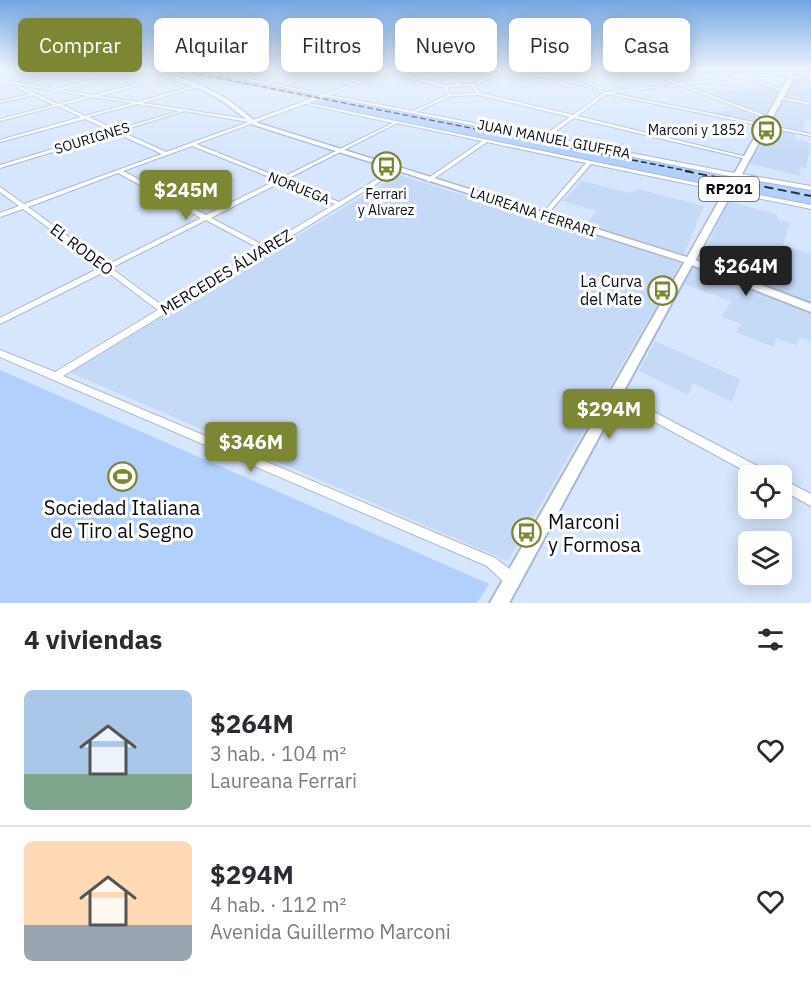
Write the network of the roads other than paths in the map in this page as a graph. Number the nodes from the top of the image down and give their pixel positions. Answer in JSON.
{"nodes":[{"id":1,"x":21,"y":97,"type":"edge"},
{"id":2,"x":41,"y":97,"type":"edge"},
{"id":3,"x":89,"y":97,"type":"edge"},
{"id":4,"x":101,"y":97,"type":"edge"},
{"id":5,"x":158,"y":97,"type":"edge"},
{"id":6,"x":219,"y":97,"type":"edge"},
{"id":7,"x":318,"y":97,"type":"edge"},
{"id":8,"x":342,"y":97,"type":"edge"},
{"id":9,"x":445,"y":97,"type":"edge"},
{"id":10,"x":491,"y":97,"type":"edge"},
{"id":11,"x":602,"y":97,"type":"edge"},
{"id":12,"x":631,"y":97,"type":"edge"},
{"id":13,"x":707,"y":97,"type":"edge"},
{"id":14,"x":780,"y":98,"type":"joint"},
{"id":15,"x":0,"y":102,"type":"edge"},
{"id":16,"x":304,"y":102,"type":"junction"},
{"id":17,"x":137,"y":103,"type":"junction"},
{"id":18,"x":811,"y":104,"type":"edge"},
{"id":19,"x":58,"y":105,"type":"junction"},
{"id":20,"x":184,"y":111,"type":"junction"},
{"id":21,"x":413,"y":112,"type":"junction"},
{"id":22,"x":86,"y":117,"type":"junction"},
{"id":23,"x":574,"y":117,"type":"junction"},
{"id":24,"x":0,"y":120,"type":"edge"},
{"id":25,"x":252,"y":122,"type":"junction"},
{"id":26,"x":397,"y":122,"type":"junction"},
{"id":27,"x":766,"y":122,"type":"junction"},
{"id":28,"x":115,"y":131,"type":"junction"},
{"id":29,"x":811,"y":135,"type":"edge"},
{"id":30,"x":545,"y":137,"type":"junction"},
{"id":31,"x":0,"y":141,"type":"edge"},
{"id":32,"x":486,"y":141,"type":"junction"},
{"id":33,"x":192,"y":144,"type":"junction"},
{"id":34,"x":340,"y":151,"type":"junction"},
{"id":35,"x":166,"y":154,"type":"junction"},
{"id":36,"x":745,"y":158,"type":"junction"},
{"id":37,"x":590,"y":162,"type":"junction"},
{"id":38,"x":0,"y":166,"type":"edge"},
{"id":39,"x":397,"y":169,"type":"junction"},
{"id":40,"x":118,"y":171,"type":"junction"},
{"id":41,"x":736,"y":175,"type":"junction"},
{"id":42,"x":281,"y":180,"type":"junction"},
{"id":43,"x":429,"y":180,"type":"junction"},
{"id":44,"x":811,"y":188,"type":"edge"},
{"id":45,"x":0,"y":189,"type":"edge"},
{"id":46,"x":728,"y":191,"type":"junction"},
{"id":47,"x":340,"y":204,"type":"junction"},
{"id":48,"x":24,"y":206,"type":"junction"},
{"id":49,"x":811,"y":207,"type":"edge"},
{"id":50,"x":0,"y":215,"type":"edge"},
{"id":51,"x":543,"y":216,"type":"junction"},
{"id":52,"x":206,"y":218,"type":"junction"},
{"id":53,"x":265,"y":249,"type":"junction"},
{"id":54,"x":690,"y":261,"type":"junction"},
{"id":55,"x":106,"y":268,"type":"junction"},
{"id":56,"x":811,"y":308,"type":"edge"},
{"id":57,"x":163,"y":310,"type":"junction"},
{"id":58,"x":0,"y":321,"type":"edge"},
{"id":59,"x":0,"y":353,"type":"edge"},
{"id":60,"x":56,"y":376,"type":"junction"},
{"id":61,"x":614,"y":395,"type":"junction"},
{"id":62,"x":744,"y":465,"type":"edge"},
{"id":63,"x":792,"y":490,"type":"edge"},
{"id":64,"x":811,"y":500,"type":"edge"},
{"id":65,"x":512,"y":580,"type":"junction"},
{"id":66,"x":499,"y":603,"type":"edge"}],
"edges":[{"from":1,"to":15,"type":"street"},
{"from":2,"to":19,"type":"street"},
{"from":3,"to":19,"type":"street"},
{"from":4,"to":17,"type":"street"},
{"from":5,"to":17,"type":"street"},
{"from":6,"to":25,"type":"street"},
{"from":7,"to":16,"type":"street"},
{"from":8,"to":21,"type":"street","name":"JUAN MANUEL GIUFFRA"},
{"from":9,"to":21,"type":"street"},
{"from":10,"to":23,"type":"street"},
{"from":11,"to":23,"type":"street"},
{"from":12,"to":27,"type":"street"},
{"from":13,"to":27,"type":"street"},
{"from":14,"to":18,"type":"street"},
{"from":14,"to":27,"type":"main road","number":"RP201"},
{"from":16,"to":25,"type":"street"},
{"from":16,"to":26,"type":"street"},
{"from":17,"to":20,"type":"street"},
{"from":17,"to":22,"type":"street"},
{"from":19,"to":22,"type":"street"},
{"from":19,"to":24,"type":"street"},
{"from":20,"to":25,"type":"street"},
{"from":20,"to":28,"type":"street","name":"SOURIGNES"},
{"from":21,"to":30,"type":"street","name":"JUAN MANUEL GIUFFRA"},
{"from":22,"to":28,"type":"street"},
{"from":22,"to":31,"type":"street"},
{"from":23,"to":30,"type":"street"},
{"from":23,"to":36,"type":"street"},
{"from":25,"to":33,"type":"street"},
{"from":25,"to":34,"type":"street","name":"LAUREANA FERRARI"},
{"from":26,"to":32,"type":"street"},
{"from":26,"to":34,"type":"street"},
{"from":27,"to":29,"type":"street"},
{"from":27,"to":36,"type":"main road","number":"RP201"},
{"from":28,"to":35,"type":"street"},
{"from":28,"to":38,"type":"street","name":"SOURIGNES"},
{"from":30,"to":41,"type":"street","name":"JUAN MANUEL GIUFFRA"},
{"from":32,"to":37,"type":"street"},
{"from":32,"to":43,"type":"street"},
{"from":33,"to":35,"type":"street"},
{"from":33,"to":42,"type":"street","name":"NORUEGA"},
{"from":34,"to":39,"type":"street","name":"LAUREANA FERRARI"},
{"from":34,"to":42,"type":"street"},
{"from":35,"to":40,"type":"street"},
{"from":36,"to":41,"type":"main road","number":"RP201"},
{"from":37,"to":46,"type":"street"},
{"from":37,"to":51,"type":"street"},
{"from":39,"to":43,"type":"street","name":"LAUREANA FERRARI"},
{"from":39,"to":47,"type":"street","name":"MERCEDES ÁLVAREZ"},
{"from":40,"to":48,"type":"street"},
{"from":40,"to":52,"type":"street"},
{"from":41,"to":44,"type":"street","name":"JUAN MANUEL GIUFFRA"},
{"from":41,"to":46,"type":"main road","number":"RP201"},
{"from":42,"to":47,"type":"street","name":"NORUEGA"},
{"from":42,"to":52,"type":"street"},
{"from":43,"to":51,"type":"street","name":"LAUREANA FERRARI"},
{"from":45,"to":48,"type":"street","name":"EL RODEO"},
{"from":46,"to":49,"type":"street"},
{"from":46,"to":54,"type":"main road","number":"RP201"},
{"from":47,"to":53,"type":"street","name":"MERCEDES ÁLVAREZ"},
{"from":48,"to":50,"type":"street"},
{"from":48,"to":55,"type":"street","name":"EL RODEO"},
{"from":51,"to":54,"type":"street","name":"LAUREANA FERRARI"},
{"from":52,"to":53,"type":"street"},
{"from":52,"to":55,"type":"street"},
{"from":53,"to":57,"type":"street","name":"MERCEDES ÁLVAREZ"},
{"from":54,"to":56,"type":"main road","name":"LAUREANA FERRARI"},
{"from":54,"to":61,"type":"main road"},
{"from":55,"to":57,"type":"street","name":"EL RODEO"},
{"from":55,"to":58,"type":"street"},
{"from":57,"to":60,"type":"street","name":"MERCEDES ÁLVAREZ"},
{"from":59,"to":60,"type":"street"},
{"from":60,"to":65,"type":"street"},
{"from":61,"to":62,"type":"street"},
{"from":61,"to":65,"type":"main road"},
{"from":63,"to":64,"type":"street"},
{"from":65,"to":66,"type":"main road"}]}
